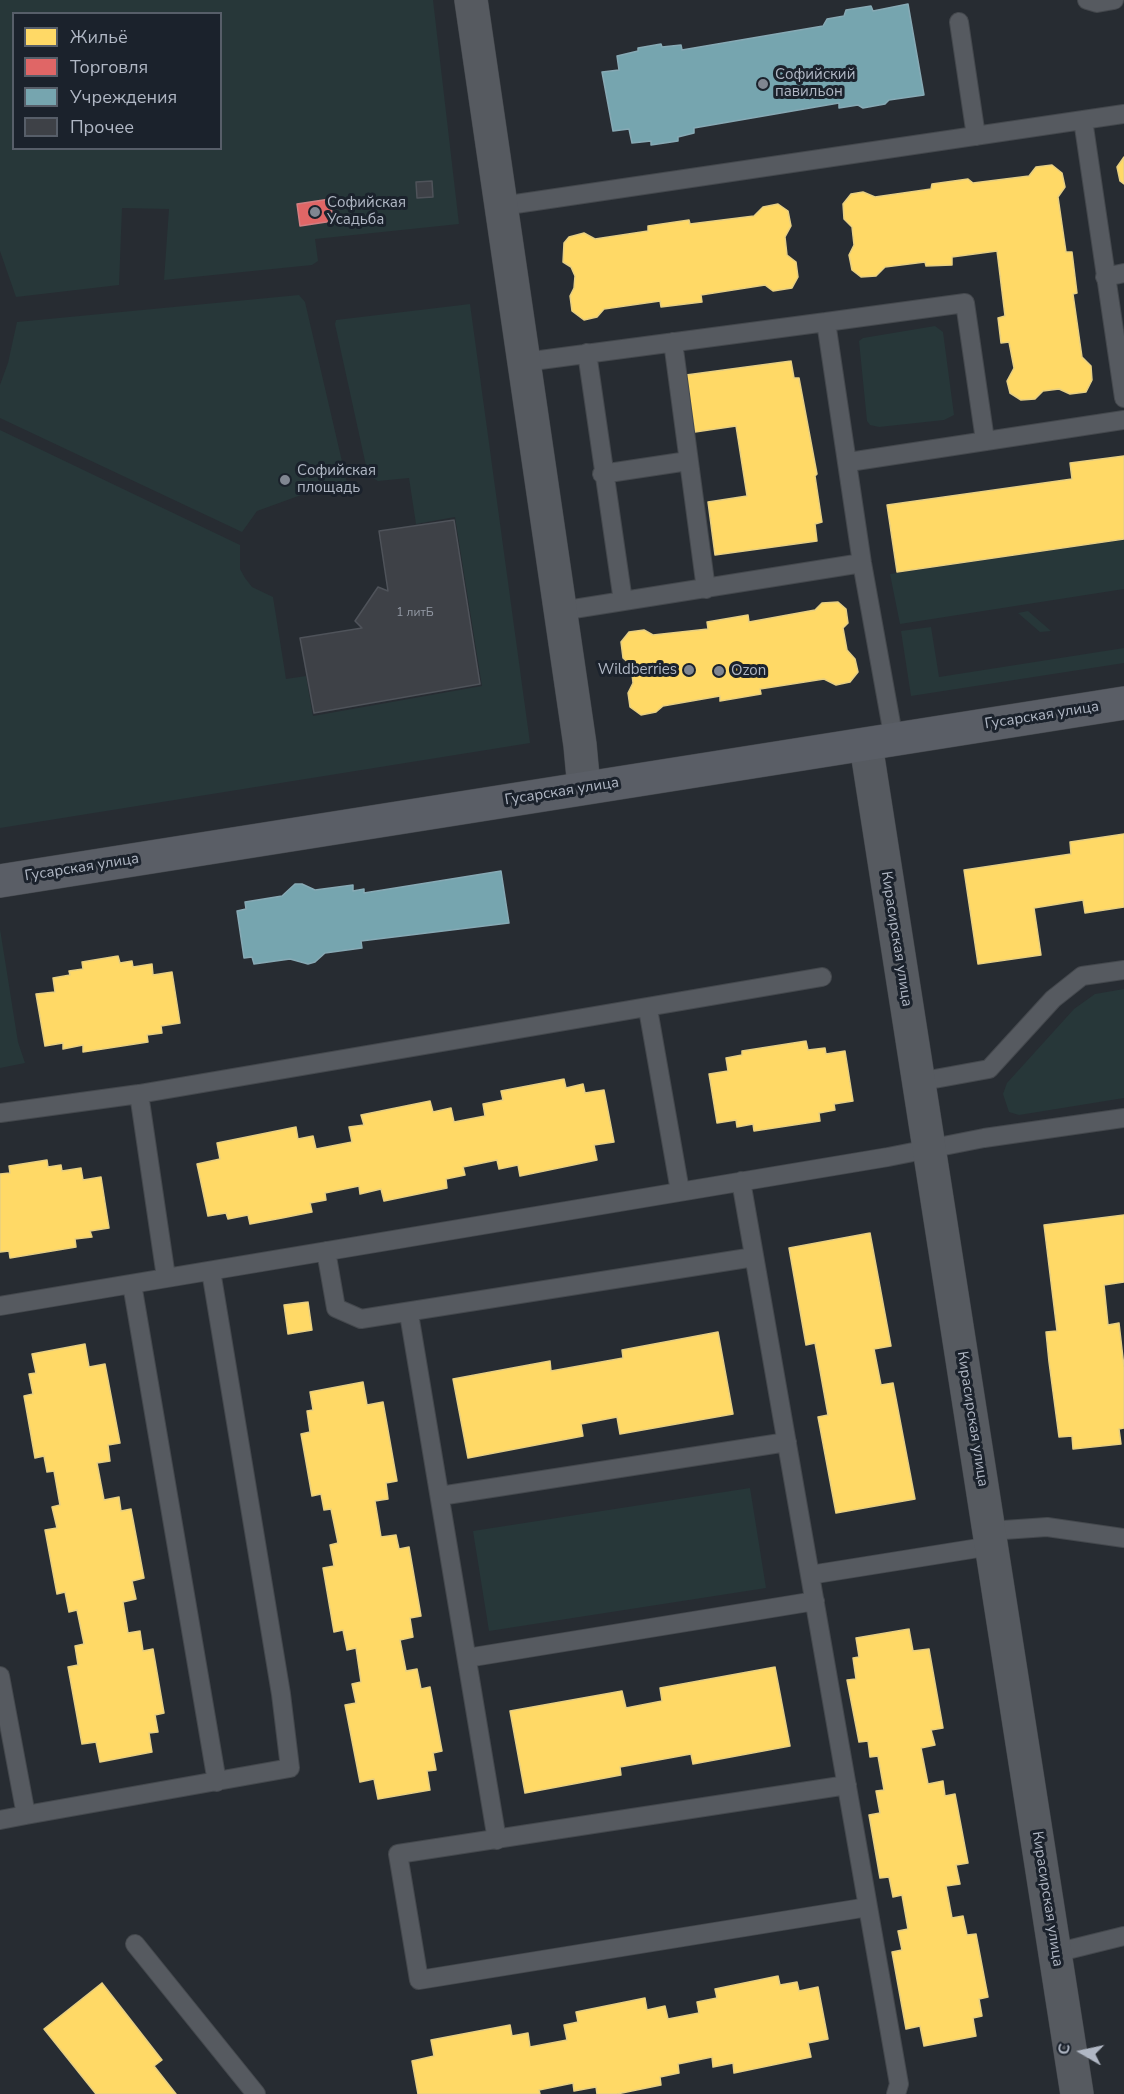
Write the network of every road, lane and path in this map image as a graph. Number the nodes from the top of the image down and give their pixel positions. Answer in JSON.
{"nodes":[{"id":1,"x":471,"y":0,"type":"edge"},
{"id":2,"x":1087,"y":0,"type":"edge"},
{"id":3,"x":1114,"y":0,"type":"edge"},
{"id":4,"x":959,"y":22,"type":"dead end"},
{"id":5,"x":1124,"y":114,"type":"edge"},
{"id":6,"x":1083,"y":120,"type":"junction"},
{"id":7,"x":976,"y":136,"type":"junction"},
{"id":8,"x":502,"y":206,"type":"junction"},
{"id":9,"x":1124,"y":273,"type":"edge"},
{"id":10,"x":1105,"y":277,"type":"junction"},
{"id":11,"x":826,"y":322,"type":"junction"},
{"id":12,"x":674,"y":342,"type":"junction"},
{"id":13,"x":587,"y":353,"type":"junction"},
{"id":14,"x":525,"y":362,"type":"junction"},
{"id":15,"x":1124,"y":398,"type":"edge"},
{"id":16,"x":1124,"y":420,"type":"edge"},
{"id":17,"x":985,"y":441,"type":"junction"},
{"id":18,"x":688,"y":461,"type":"junction"},
{"id":19,"x":849,"y":462,"type":"junction"},
{"id":20,"x":602,"y":474,"type":"junction"},
{"id":21,"x":862,"y":563,"type":"junction"},
{"id":22,"x":706,"y":589,"type":"junction"},
{"id":23,"x":622,"y":601,"type":"junction"},
{"id":24,"x":561,"y":611,"type":"junction"},
{"id":25,"x":1124,"y":703,"type":"edge"},
{"id":26,"x":880,"y":742,"type":"junction"},
{"id":27,"x":584,"y":788,"type":"junction"},
{"id":28,"x":0,"y":881,"type":"edge"},
{"id":29,"x":1124,"y":970,"type":"edge"},
{"id":30,"x":822,"y":978,"type":"dead end"},
{"id":31,"x":648,"y":1009,"type":"junction"},
{"id":32,"x":918,"y":1082,"type":"junction"},
{"id":33,"x":139,"y":1094,"type":"junction"},
{"id":34,"x":0,"y":1113,"type":"edge"},
{"id":35,"x":1124,"y":1118,"type":"edge"},
{"id":36,"x":929,"y":1148,"type":"junction"},
{"id":37,"x":741,"y":1181,"type":"junction"},
{"id":38,"x":680,"y":1191,"type":"junction"},
{"id":39,"x":326,"y":1251,"type":"junction"},
{"id":40,"x":754,"y":1257,"type":"junction"},
{"id":41,"x":211,"y":1271,"type":"junction"},
{"id":42,"x":166,"y":1277,"type":"junction"},
{"id":43,"x":132,"y":1284,"type":"junction"},
{"id":44,"x":0,"y":1306,"type":"edge"},
{"id":45,"x":409,"y":1314,"type":"junction"},
{"id":46,"x":787,"y":1442,"type":"junction"},
{"id":47,"x":440,"y":1496,"type":"junction"},
{"id":48,"x":1124,"y":1538,"type":"edge"},
{"id":49,"x":990,"y":1539,"type":"junction"},
{"id":50,"x":810,"y":1575,"type":"junction"},
{"id":51,"x":815,"y":1601,"type":"junction"},
{"id":52,"x":467,"y":1658,"type":"junction"},
{"id":53,"x":0,"y":1676,"type":"edge"},
{"id":54,"x":218,"y":1782,"type":"junction"},
{"id":55,"x":847,"y":1785,"type":"junction"},
{"id":56,"x":26,"y":1815,"type":"junction"},
{"id":57,"x":0,"y":1820,"type":"edge"},
{"id":58,"x":497,"y":1839,"type":"junction"},
{"id":59,"x":868,"y":1907,"type":"junction"},
{"id":60,"x":1124,"y":1936,"type":"edge"},
{"id":61,"x":135,"y":1944,"type":"dead end"},
{"id":62,"x":1055,"y":1953,"type":"junction"},
{"id":63,"x":256,"y":2094,"type":"edge"},
{"id":64,"x":896,"y":2094,"type":"edge"},
{"id":65,"x":1077,"y":2094,"type":"edge"}],
"edges":[{"from":1,"to":8,"type":"street"},
{"from":2,"to":3,"type":"lane"},
{"from":4,"to":7,"type":"lane"},
{"from":5,"to":6,"type":"lane"},
{"from":6,"to":7,"type":"lane"},
{"from":6,"to":10,"type":"lane"},
{"from":7,"to":8,"type":"lane"},
{"from":8,"to":14,"type":"street"},
{"from":9,"to":10,"type":"lane"},
{"from":10,"to":15,"type":"lane"},
{"from":11,"to":12,"type":"lane"},
{"from":11,"to":17,"type":"lane"},
{"from":11,"to":19,"type":"lane"},
{"from":12,"to":13,"type":"lane"},
{"from":12,"to":18,"type":"lane"},
{"from":13,"to":14,"type":"lane"},
{"from":13,"to":20,"type":"lane"},
{"from":14,"to":24,"type":"street"},
{"from":16,"to":17,"type":"lane"},
{"from":17,"to":19,"type":"lane"},
{"from":18,"to":20,"type":"lane"},
{"from":18,"to":22,"type":"lane"},
{"from":19,"to":21,"type":"lane"},
{"from":20,"to":23,"type":"lane"},
{"from":21,"to":22,"type":"lane"},
{"from":21,"to":26,"type":"lane"},
{"from":22,"to":23,"type":"lane"},
{"from":23,"to":24,"type":"lane"},
{"from":24,"to":27,"type":"street"},
{"from":25,"to":26,"type":"street","name":"Гусарская улица"},
{"from":26,"to":27,"type":"street","name":"Гусарская улица"},
{"from":26,"to":32,"type":"street","name":"Кирасирская улица"},
{"from":27,"to":28,"type":"street","name":"Гусарская улица"},
{"from":29,"to":32,"type":"lane"},
{"from":30,"to":31,"type":"lane"},
{"from":31,"to":33,"type":"lane"},
{"from":31,"to":38,"type":"lane"},
{"from":32,"to":36,"type":"street","name":"Кирасирская улица"},
{"from":33,"to":34,"type":"lane"},
{"from":33,"to":42,"type":"lane"},
{"from":35,"to":36,"type":"lane"},
{"from":36,"to":37,"type":"lane"},
{"from":36,"to":49,"type":"street","name":"Кирасирская улица"},
{"from":37,"to":38,"type":"lane"},
{"from":37,"to":40,"type":"lane"},
{"from":38,"to":39,"type":"lane"},
{"from":39,"to":41,"type":"lane"},
{"from":39,"to":45,"type":"lane"},
{"from":40,"to":45,"type":"lane"},
{"from":40,"to":46,"type":"lane"},
{"from":41,"to":42,"type":"lane"},
{"from":41,"to":54,"type":"lane"},
{"from":42,"to":43,"type":"lane"},
{"from":43,"to":44,"type":"lane"},
{"from":43,"to":54,"type":"lane"},
{"from":45,"to":47,"type":"lane"},
{"from":46,"to":47,"type":"lane"},
{"from":46,"to":50,"type":"lane"},
{"from":47,"to":52,"type":"lane"},
{"from":48,"to":49,"type":"lane"},
{"from":49,"to":50,"type":"lane"},
{"from":49,"to":62,"type":"street","name":"Кирасирская улица"},
{"from":50,"to":51,"type":"lane"},
{"from":51,"to":52,"type":"lane"},
{"from":51,"to":55,"type":"lane"},
{"from":52,"to":58,"type":"lane"},
{"from":53,"to":56,"type":"lane"},
{"from":54,"to":56,"type":"lane"},
{"from":55,"to":58,"type":"lane"},
{"from":55,"to":59,"type":"lane"},
{"from":56,"to":57,"type":"lane"},
{"from":58,"to":59,"type":"lane"},
{"from":59,"to":64,"type":"lane"},
{"from":60,"to":62,"type":"lane"},
{"from":61,"to":63,"type":"lane"},
{"from":62,"to":65,"type":"street","name":"Кирасирская улица"}]}
